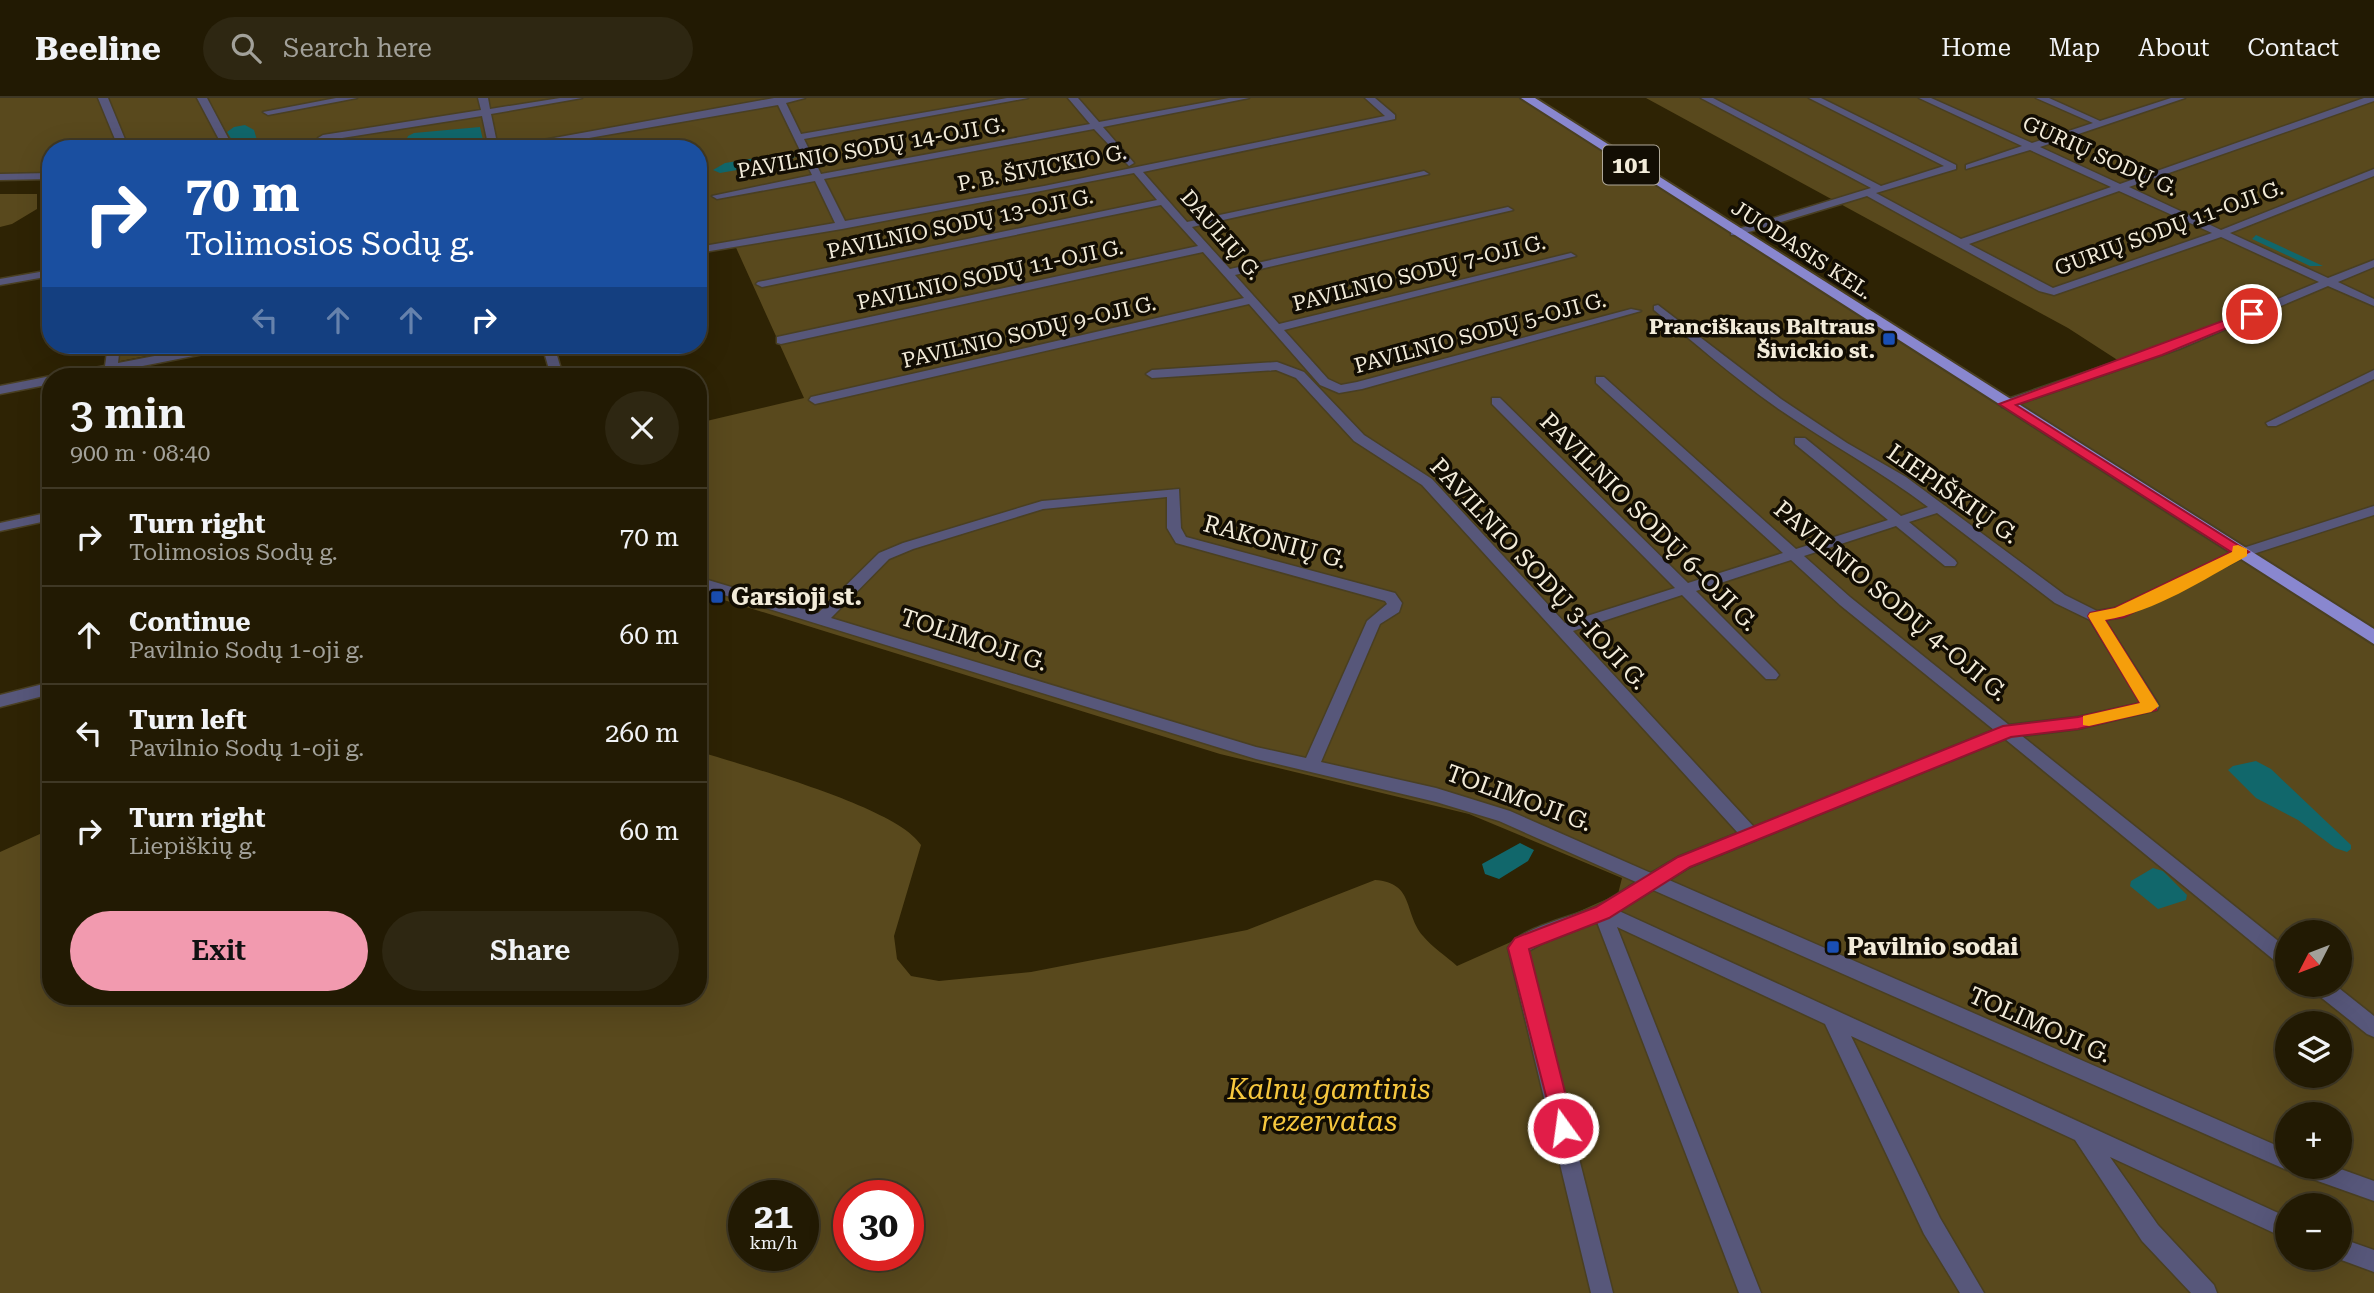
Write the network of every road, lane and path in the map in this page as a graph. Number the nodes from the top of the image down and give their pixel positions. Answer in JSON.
{"nodes":[{"id":1,"x":103,"y":98,"type":"edge"},
{"id":2,"x":202,"y":98,"type":"edge"},
{"id":3,"x":352,"y":98,"type":"edge"},
{"id":4,"x":483,"y":98,"type":"edge"},
{"id":5,"x":576,"y":98,"type":"edge"},
{"id":6,"x":800,"y":98,"type":"edge"},
{"id":7,"x":1023,"y":98,"type":"edge"},
{"id":8,"x":1073,"y":98,"type":"edge"},
{"id":9,"x":1244,"y":98,"type":"edge"},
{"id":10,"x":1370,"y":98,"type":"edge"},
{"id":11,"x":1527,"y":98,"type":"edge"},
{"id":12,"x":1706,"y":98,"type":"edge"},
{"id":13,"x":1814,"y":98,"type":"edge"},
{"id":14,"x":1924,"y":98,"type":"edge"},
{"id":15,"x":2042,"y":98,"type":"edge"},
{"id":16,"x":2180,"y":98,"type":"edge"},
{"id":17,"x":2373,"y":98,"type":"edge"},
{"id":18,"x":780,"y":100,"type":"edge"},
{"id":19,"x":268,"y":112,"type":"dead end"},
{"id":20,"x":486,"y":113,"type":"junction"},
{"id":21,"x":2095,"y":121,"type":"dead end"},
{"id":22,"x":1096,"y":125,"type":"junction"},
{"id":23,"x":799,"y":137,"type":"junction"},
{"id":24,"x":323,"y":138,"type":"dead end"},
{"id":25,"x":120,"y":140,"type":"edge"},
{"id":26,"x":224,"y":140,"type":"edge"},
{"id":27,"x":492,"y":140,"type":"edge"},
{"id":28,"x":560,"y":140,"type":"edge"},
{"id":29,"x":2033,"y":147,"type":"junction"},
{"id":30,"x":1133,"y":166,"type":"junction"},
{"id":31,"x":1969,"y":167,"type":"dead end"},
{"id":32,"x":2374,"y":172,"type":"edge"},
{"id":33,"x":1424,"y":174,"type":"dead end"},
{"id":34,"x":42,"y":176,"type":"edge"},
{"id":35,"x":0,"y":177,"type":"edge"},
{"id":36,"x":818,"y":177,"type":"junction"},
{"id":37,"x":2121,"y":187,"type":"junction"},
{"id":38,"x":1882,"y":190,"type":"junction"},
{"id":39,"x":1870,"y":194,"type":"junction"},
{"id":40,"x":717,"y":196,"type":"dead end"},
{"id":41,"x":1165,"y":201,"type":"junction"},
{"id":42,"x":1508,"y":210,"type":"dead end"},
{"id":43,"x":1186,"y":225,"type":"junction"},
{"id":44,"x":842,"y":226,"type":"junction"},
{"id":45,"x":1735,"y":233,"type":"junction"},
{"id":46,"x":2222,"y":233,"type":"junction"},
{"id":47,"x":1958,"y":244,"type":"junction"},
{"id":48,"x":707,"y":248,"type":"edge"},
{"id":49,"x":1206,"y":248,"type":"junction"},
{"id":50,"x":1571,"y":256,"type":"dead end"},
{"id":51,"x":2374,"y":263,"type":"edge"},
{"id":52,"x":1228,"y":273,"type":"junction"},
{"id":53,"x":42,"y":275,"type":"edge"},
{"id":54,"x":0,"y":282,"type":"edge"},
{"id":55,"x":2330,"y":282,"type":"junction"},
{"id":56,"x":762,"y":284,"type":"dead end"},
{"id":57,"x":1252,"y":300,"type":"junction"},
{"id":58,"x":2374,"y":303,"type":"edge"},
{"id":59,"x":1658,"y":308,"type":"dead end"},
{"id":60,"x":1635,"y":311,"type":"dead end"},
{"id":61,"x":1277,"y":328,"type":"junction"},
{"id":62,"x":781,"y":340,"type":"dead end"},
{"id":63,"x":190,"y":354,"type":"edge"},
{"id":64,"x":128,"y":368,"type":"edge"},
{"id":65,"x":1152,"y":373,"type":"dead end"},
{"id":66,"x":2374,"y":374,"type":"edge"},
{"id":67,"x":1600,"y":380,"type":"dead end"},
{"id":68,"x":42,"y":382,"type":"edge"},
{"id":69,"x":1334,"y":388,"type":"joint"},
{"id":70,"x":0,"y":390,"type":"edge"},
{"id":71,"x":815,"y":400,"type":"dead end"},
{"id":72,"x":1496,"y":401,"type":"dead end"},
{"id":73,"x":2006,"y":404,"type":"junction"},
{"id":74,"x":2272,"y":423,"type":"dead end"},
{"id":75,"x":1800,"y":441,"type":"dead end"},
{"id":76,"x":1939,"y":508,"type":"junction"},
{"id":77,"x":2374,"y":510,"type":"edge"},
{"id":78,"x":42,"y":518,"type":"edge"},
{"id":79,"x":1899,"y":521,"type":"junction"},
{"id":80,"x":0,"y":527,"type":"edge"},
{"id":81,"x":2242,"y":552,"type":"junction"},
{"id":82,"x":1795,"y":556,"type":"junction"},
{"id":83,"x":1950,"y":563,"type":"dead end"},
{"id":84,"x":707,"y":585,"type":"edge"},
{"id":85,"x":1685,"y":589,"type":"junction"},
{"id":86,"x":2095,"y":616,"type":"junction"},
{"id":87,"x":821,"y":619,"type":"junction"},
{"id":88,"x":1562,"y":629,"type":"junction"},
{"id":89,"x":2374,"y":638,"type":"edge"},
{"id":90,"x":1771,"y":676,"type":"dead end"},
{"id":91,"x":42,"y":690,"type":"edge"},
{"id":92,"x":0,"y":701,"type":"edge"},
{"id":93,"x":2009,"y":731,"type":"junction"},
{"id":94,"x":1311,"y":766,"type":"junction"},
{"id":95,"x":1751,"y":835,"type":"junction"},
{"id":96,"x":1653,"y":879,"type":"junction"},
{"id":97,"x":1602,"y":912,"type":"junction"},
{"id":98,"x":2275,"y":949,"type":"edge"},
{"id":99,"x":2336,"y":998,"type":"edge"},
{"id":100,"x":1834,"y":1022,"type":"junction"},
{"id":101,"x":2374,"y":1028,"type":"edge"},
{"id":102,"x":2083,"y":1135,"type":"junction"},
{"id":103,"x":2275,"y":1155,"type":"edge"},
{"id":104,"x":2338,"y":1179,"type":"edge"},
{"id":105,"x":2374,"y":1192,"type":"edge"},
{"id":106,"x":2275,"y":1223,"type":"edge"},
{"id":107,"x":2352,"y":1253,"type":"edge"},
{"id":108,"x":2374,"y":1261,"type":"edge"},
{"id":109,"x":1602,"y":1293,"type":"edge"},
{"id":110,"x":1750,"y":1293,"type":"edge"},
{"id":111,"x":1973,"y":1293,"type":"edge"},
{"id":112,"x":2206,"y":1293,"type":"edge"}],
"edges":[{"from":1,"to":25,"type":"street"},
{"from":2,"to":26,"type":"street"},
{"from":3,"to":19,"type":"street"},
{"from":4,"to":20,"type":"street"},
{"from":5,"to":20,"type":"street"},
{"from":6,"to":18,"type":"street"},
{"from":7,"to":23,"type":"street"},
{"from":8,"to":22,"type":"street","name":"DAULIŲ G."},
{"from":9,"to":22,"type":"street","name":"PAVILNIO SODŲ 14-OJI G."},
{"from":10,"to":30,"type":"street","name":"P. B. ŠIVICKIO G."},
{"from":11,"to":45,"type":"main road","name":"JUODASIS KEL.","number":"101"},
{"from":12,"to":38,"type":"street"},
{"from":13,"to":38,"type":"street"},
{"from":14,"to":29,"type":"street","name":"GURIŲ SODŲ G."},
{"from":15,"to":21,"type":"street"},
{"from":16,"to":29,"type":"street"},
{"from":17,"to":37,"type":"street"},
{"from":18,"to":23,"type":"street"},
{"from":18,"to":28,"type":"street"},
{"from":20,"to":24,"type":"street"},
{"from":20,"to":27,"type":"street"},
{"from":22,"to":30,"type":"street","name":"DAULIŲ G."},
{"from":22,"to":36,"type":"street","name":"PAVILNIO SODŲ 14-OJI G."},
{"from":23,"to":36,"type":"street"},
{"from":29,"to":31,"type":"street"},
{"from":29,"to":37,"type":"street","name":"GURIŲ SODŲ G."},
{"from":30,"to":41,"type":"street","name":"DAULIŲ G."},
{"from":30,"to":44,"type":"street","name":"P. B. ŠIVICKIO G."},
{"from":32,"to":46,"type":"street","name":"GURIŲ SODŲ 11-OJI G."},
{"from":33,"to":43,"type":"street"},
{"from":34,"to":35,"type":"street"},
{"from":36,"to":40,"type":"street","name":"PAVILNIO SODŲ 14-OJI G."},
{"from":36,"to":44,"type":"street"},
{"from":37,"to":46,"type":"street","name":"GURIŲ SODŲ G."},
{"from":37,"to":47,"type":"street"},
{"from":38,"to":39,"type":"street"},
{"from":39,"to":45,"type":"street"},
{"from":39,"to":47,"type":"street","name":"GURIŲ SODŲ 11-OJI G."},
{"from":41,"to":43,"type":"street","name":"DAULIŲ G."},
{"from":41,"to":56,"type":"street","name":"PAVILNIO SODŲ 13-OJI G."},
{"from":42,"to":52,"type":"street"},
{"from":43,"to":49,"type":"street","name":"DAULIŲ G."},
{"from":44,"to":48,"type":"street","name":"P. B. ŠIVICKIO G."},
{"from":45,"to":73,"type":"main road","name":"JUODASIS KEL.","number":"101"},
{"from":46,"to":47,"type":"street","name":"GURIŲ SODŲ 11-OJI G."},
{"from":46,"to":55,"type":"street","name":"GURIŲ SODŲ G."},
{"from":49,"to":52,"type":"street","name":"DAULIŲ G."},
{"from":49,"to":62,"type":"street","name":"PAVILNIO SODŲ 11-OJI G."},
{"from":50,"to":61,"type":"street","name":"PAVILNIO SODŲ 7-OJI G."},
{"from":51,"to":55,"type":"street"},
{"from":52,"to":57,"type":"street","name":"DAULIŲ G."},
{"from":53,"to":54,"type":"street"},
{"from":55,"to":58,"type":"street","name":"GURIŲ SODŲ G."},
{"from":55,"to":73,"type":"street"},
{"from":57,"to":61,"type":"street","name":"DAULIŲ G."},
{"from":57,"to":71,"type":"street","name":"PAVILNIO SODŲ 9-OJI G."},
{"from":59,"to":76,"type":"street","name":"LIEPIŠKIŲ G."},
{"from":60,"to":69,"type":"street","name":"PAVILNIO SODŲ 5-OJI G."},
{"from":61,"to":69,"type":"street","name":"DAULIŲ G."},
{"from":63,"to":64,"type":"street"},
{"from":65,"to":88,"type":"street","name":"PAVILNIO SODŲ 3-IOJI G."},
{"from":66,"to":74,"type":"street"},
{"from":67,"to":82,"type":"street","name":"PAVILNIO SODŲ 4-OJI G."},
{"from":68,"to":70,"type":"street"},
{"from":72,"to":85,"type":"street","name":"PAVILNIO SODŲ 6-OJI G."},
{"from":73,"to":81,"type":"main road","name":"JUODASIS KEL.","number":"101"},
{"from":75,"to":79,"type":"street"},
{"from":76,"to":79,"type":"street"},
{"from":76,"to":86,"type":"street","name":"LIEPIŠKIŲ G."},
{"from":77,"to":81,"type":"street"},
{"from":78,"to":80,"type":"street"},
{"from":79,"to":82,"type":"street"},
{"from":79,"to":83,"type":"street"},
{"from":81,"to":86,"type":"street"},
{"from":81,"to":89,"type":"main road","name":"JUODASIS KEL.","number":"101"},
{"from":82,"to":85,"type":"street"},
{"from":82,"to":93,"type":"street","name":"PAVILNIO SODŲ 4-OJI G."},
{"from":84,"to":87,"type":"street","name":"TOLIMOJI G."},
{"from":85,"to":88,"type":"street"},
{"from":85,"to":90,"type":"street","name":"PAVILNIO SODŲ 6-OJI G."},
{"from":86,"to":93,"type":"street"},
{"from":87,"to":94,"type":"street","name":"TOLIMOJI G."},
{"from":87,"to":94,"type":"street","name":"RAKONIŲ G."},
{"from":88,"to":95,"type":"street","name":"PAVILNIO SODŲ 3-IOJI G."},
{"from":91,"to":92,"type":"street"},
{"from":93,"to":95,"type":"street"},
{"from":93,"to":98,"type":"street","name":"PAVILNIO SODŲ 4-OJI G."},
{"from":94,"to":96,"type":"street","name":"TOLIMOJI G."},
{"from":95,"to":96,"type":"street"},
{"from":96,"to":97,"type":"street"},
{"from":96,"to":103,"type":"street","name":"TOLIMOJI G."},
{"from":97,"to":100,"type":"street"},
{"from":97,"to":109,"type":"street"},
{"from":97,"to":110,"type":"street"},
{"from":99,"to":101,"type":"street"},
{"from":100,"to":102,"type":"street"},
{"from":100,"to":111,"type":"street"},
{"from":102,"to":106,"type":"street"},
{"from":102,"to":112,"type":"street"},
{"from":104,"to":105,"type":"street"},
{"from":107,"to":108,"type":"street"}]}
